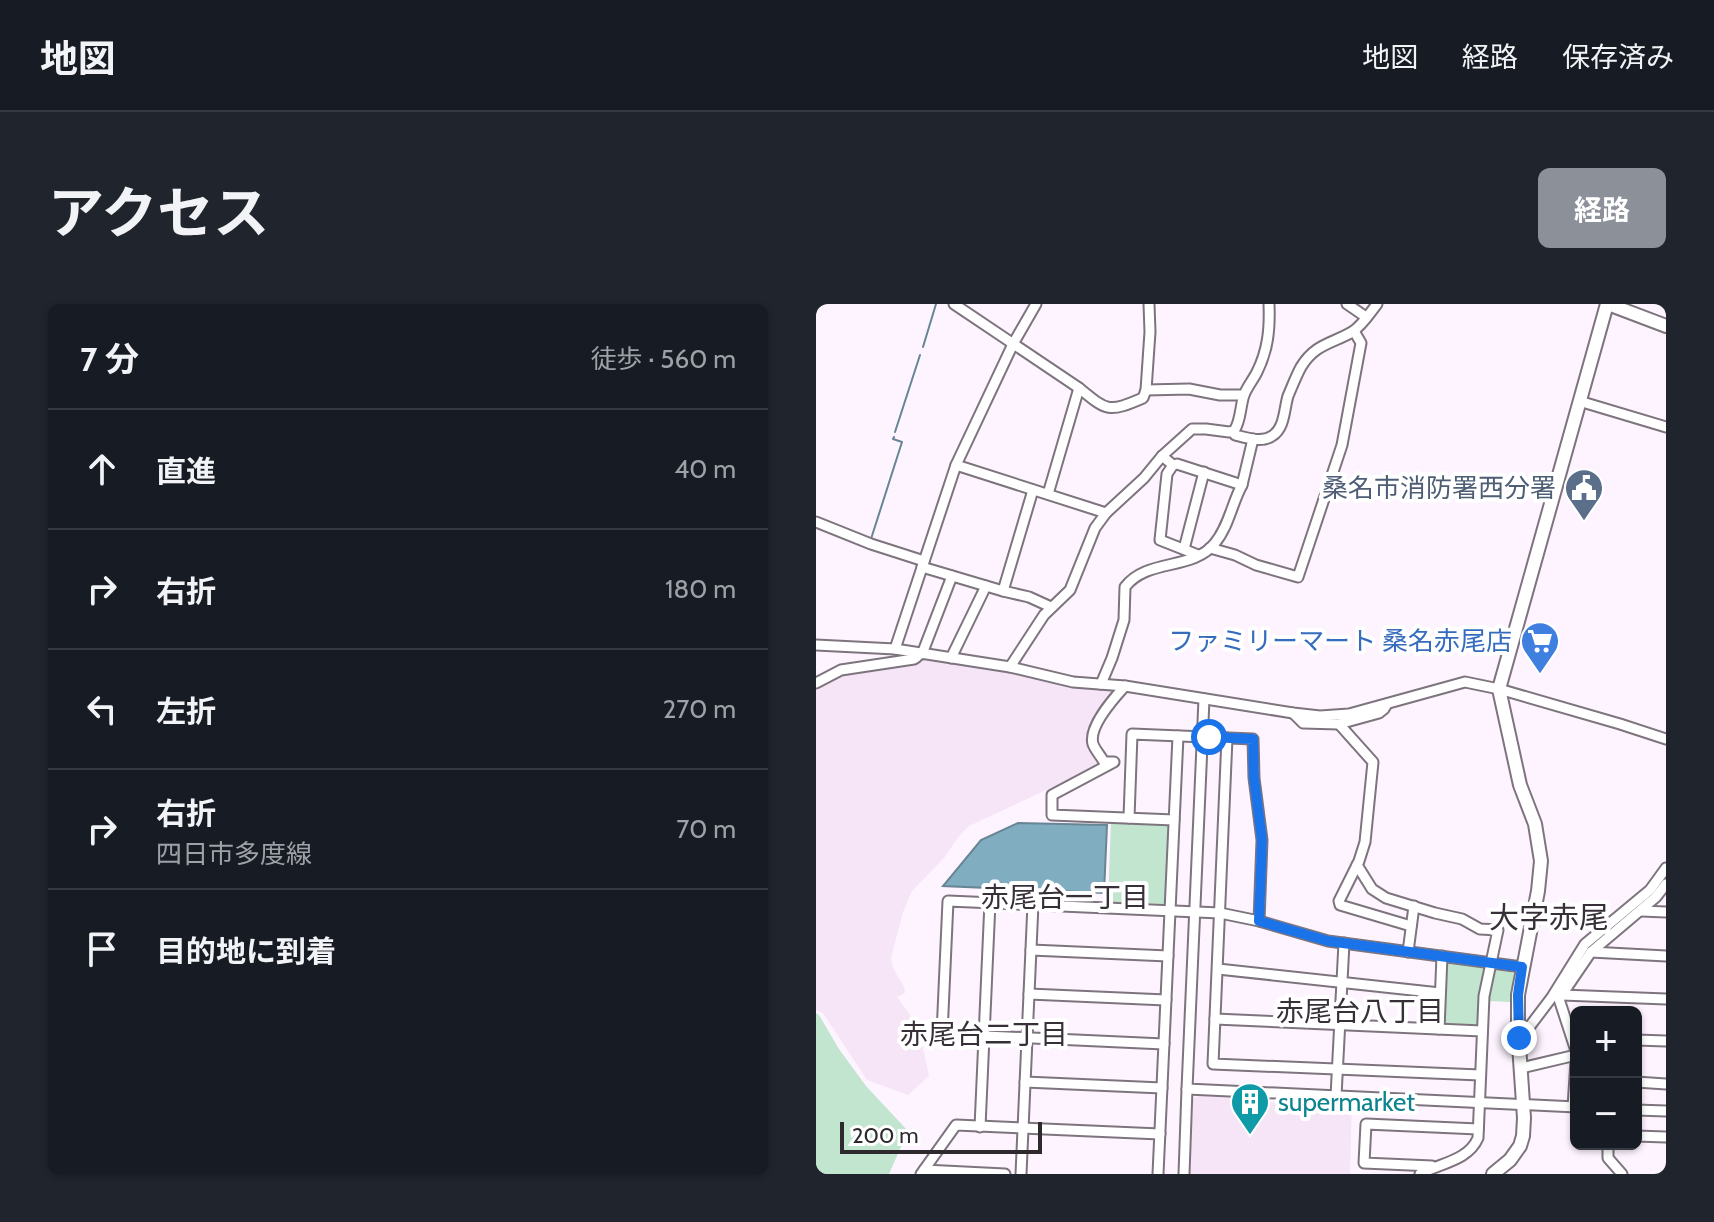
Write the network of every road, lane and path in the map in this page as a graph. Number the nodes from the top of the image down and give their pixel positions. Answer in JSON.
{"nodes":[{"id":1,"x":954,"y":304,"type":"edge"},
{"id":2,"x":1036,"y":304,"type":"edge"},
{"id":3,"x":1149,"y":304,"type":"edge"},
{"id":4,"x":1269,"y":304,"type":"edge"},
{"id":5,"x":1347,"y":304,"type":"edge"},
{"id":6,"x":1377,"y":304,"type":"edge"},
{"id":7,"x":1608,"y":304,"type":"edge"},
{"id":8,"x":1366,"y":317,"type":"junction"},
{"id":9,"x":1666,"y":326,"type":"edge"},
{"id":10,"x":1354,"y":331,"type":"junction"},
{"id":11,"x":1013,"y":344,"type":"junction"},
{"id":12,"x":1079,"y":388,"type":"junction"},
{"id":13,"x":1146,"y":390,"type":"junction"},
{"id":14,"x":1244,"y":395,"type":"junction"},
{"id":15,"x":1579,"y":401,"type":"junction"},
{"id":16,"x":1666,"y":427,"type":"edge"},
{"id":17,"x":1234,"y":431,"type":"junction"},
{"id":18,"x":1253,"y":439,"type":"junction"},
{"id":19,"x":1162,"y":456,"type":"junction"},
{"id":20,"x":956,"y":465,"type":"junction"},
{"id":21,"x":1173,"y":465,"type":"junction"},
{"id":22,"x":1204,"y":472,"type":"junction"},
{"id":23,"x":1242,"y":485,"type":"junction"},
{"id":24,"x":1033,"y":490,"type":"junction"},
{"id":25,"x":1048,"y":494,"type":"junction"},
{"id":26,"x":1106,"y":513,"type":"junction"},
{"id":27,"x":816,"y":522,"type":"edge"},
{"id":28,"x":1210,"y":548,"type":"junction"},
{"id":29,"x":1184,"y":549,"type":"junction"},
{"id":30,"x":1198,"y":555,"type":"junction"},
{"id":31,"x":923,"y":564,"type":"junction"},
{"id":32,"x":952,"y":576,"type":"junction"},
{"id":33,"x":986,"y":586,"type":"junction"},
{"id":34,"x":1003,"y":591,"type":"junction"},
{"id":35,"x":1051,"y":607,"type":"junction"},
{"id":36,"x":816,"y":645,"type":"edge"},
{"id":37,"x":895,"y":649,"type":"junction"},
{"id":38,"x":920,"y":654,"type":"junction"},
{"id":39,"x":951,"y":658,"type":"junction"},
{"id":40,"x":1010,"y":667,"type":"junction"},
{"id":41,"x":816,"y":683,"type":"edge"},
{"id":42,"x":1101,"y":684,"type":"junction"},
{"id":43,"x":1125,"y":686,"type":"junction"},
{"id":44,"x":1499,"y":689,"type":"junction"},
{"id":45,"x":1204,"y":699,"type":"junction"},
{"id":46,"x":1387,"y":704,"type":"junction"},
{"id":47,"x":1293,"y":713,"type":"junction"},
{"id":48,"x":1339,"y":724,"type":"junction"},
{"id":49,"x":1178,"y":736,"type":"junction"},
{"id":50,"x":1203,"y":737,"type":"junction"},
{"id":51,"x":1227,"y":738,"type":"junction"},
{"id":52,"x":1666,"y":739,"type":"edge"},
{"id":53,"x":1114,"y":762,"type":"junction"},
{"id":54,"x":1131,"y":763,"type":"junction"},
{"id":55,"x":1129,"y":818,"type":"junction"},
{"id":56,"x":1174,"y":820,"type":"junction"},
{"id":57,"x":1357,"y":865,"type":"junction"},
{"id":58,"x":1666,"y":868,"type":"edge"},
{"id":59,"x":1666,"y":884,"type":"edge"},
{"id":60,"x":990,"y":902,"type":"junction"},
{"id":61,"x":1033,"y":904,"type":"junction"},
{"id":62,"x":1414,"y":906,"type":"junction"},
{"id":63,"x":1170,"y":911,"type":"junction"},
{"id":64,"x":1641,"y":911,"type":"junction"},
{"id":65,"x":1195,"y":912,"type":"junction"},
{"id":66,"x":1666,"y":912,"type":"edge"},
{"id":67,"x":1220,"y":913,"type":"junction"},
{"id":68,"x":1259,"y":921,"type":"junction"},
{"id":69,"x":1411,"y":926,"type":"junction"},
{"id":70,"x":1344,"y":943,"type":"junction"},
{"id":71,"x":1031,"y":950,"type":"junction"},
{"id":72,"x":1408,"y":952,"type":"junction"},
{"id":73,"x":1591,"y":952,"type":"junction"},
{"id":74,"x":1168,"y":956,"type":"junction"},
{"id":75,"x":1442,"y":956,"type":"junction"},
{"id":76,"x":1666,"y":956,"type":"edge"},
{"id":77,"x":1491,"y":963,"type":"junction"},
{"id":78,"x":1522,"y":967,"type":"junction"},
{"id":79,"x":1218,"y":969,"type":"junction"},
{"id":80,"x":1342,"y":983,"type":"junction"},
{"id":81,"x":1440,"y":993,"type":"junction"},
{"id":82,"x":1029,"y":994,"type":"junction"},
{"id":83,"x":1562,"y":995,"type":"junction"},
{"id":84,"x":1666,"y":999,"type":"edge"},
{"id":85,"x":1166,"y":1000,"type":"junction"},
{"id":86,"x":1215,"y":1019,"type":"junction"},
{"id":87,"x":1340,"y":1024,"type":"junction"},
{"id":88,"x":1570,"y":1027,"type":"edge"},
{"id":89,"x":1439,"y":1029,"type":"junction"},
{"id":90,"x":1482,"y":1031,"type":"junction"},
{"id":91,"x":985,"y":1036,"type":"junction"},
{"id":92,"x":1027,"y":1038,"type":"junction"},
{"id":93,"x":1519,"y":1038,"type":"junction"},
{"id":94,"x":1642,"y":1040,"type":"edge"},
{"id":95,"x":1666,"y":1041,"type":"edge"},
{"id":96,"x":1164,"y":1044,"type":"junction"},
{"id":97,"x":1570,"y":1057,"type":"edge"},
{"id":98,"x":1521,"y":1068,"type":"junction"},
{"id":99,"x":1338,"y":1069,"type":"junction"},
{"id":100,"x":1480,"y":1075,"type":"junction"},
{"id":101,"x":1025,"y":1082,"type":"junction"},
{"id":102,"x":1642,"y":1082,"type":"edge"},
{"id":103,"x":1666,"y":1084,"type":"edge"},
{"id":104,"x":1162,"y":1088,"type":"junction"},
{"id":105,"x":1187,"y":1089,"type":"junction"},
{"id":106,"x":1336,"y":1096,"type":"junction"},
{"id":107,"x":1479,"y":1103,"type":"junction"},
{"id":108,"x":1523,"y":1104,"type":"junction"},
{"id":109,"x":1570,"y":1107,"type":"edge"},
{"id":110,"x":1642,"y":1110,"type":"edge"},
{"id":111,"x":1666,"y":1111,"type":"edge"},
{"id":112,"x":980,"y":1127,"type":"junction"},
{"id":113,"x":1023,"y":1128,"type":"junction"},
{"id":114,"x":1478,"y":1129,"type":"junction"},
{"id":115,"x":1160,"y":1134,"type":"junction"},
{"id":116,"x":1642,"y":1136,"type":"edge"},
{"id":117,"x":1666,"y":1137,"type":"edge"},
{"id":118,"x":1608,"y":1150,"type":"edge"},
{"id":119,"x":1435,"y":1166,"type":"junction"},
{"id":120,"x":923,"y":1172,"type":"edge"},
{"id":121,"x":1005,"y":1174,"type":"edge"},
{"id":122,"x":1021,"y":1174,"type":"edge"},
{"id":123,"x":1158,"y":1174,"type":"edge"},
{"id":124,"x":1184,"y":1174,"type":"edge"},
{"id":125,"x":1420,"y":1174,"type":"edge"},
{"id":126,"x":1493,"y":1174,"type":"edge"},
{"id":127,"x":1622,"y":1174,"type":"edge"}],
"edges":[{"from":1,"to":11,"type":"street"},
{"from":2,"to":11,"type":"street"},
{"from":3,"to":13,"type":"street"},
{"from":4,"to":14,"type":"street"},
{"from":5,"to":8,"type":"street"},
{"from":6,"to":8,"type":"street"},
{"from":7,"to":9,"type":"main road"},
{"from":7,"to":15,"type":"main road"},
{"from":8,"to":10,"type":"street"},
{"from":10,"to":18,"type":"street"},
{"from":10,"to":28,"type":"street"},
{"from":11,"to":12,"type":"street"},
{"from":11,"to":20,"type":"street"},
{"from":12,"to":13,"type":"street"},
{"from":12,"to":25,"type":"street"},
{"from":13,"to":14,"type":"street"},
{"from":14,"to":17,"type":"street"},
{"from":15,"to":16,"type":"street"},
{"from":15,"to":44,"type":"main road"},
{"from":17,"to":18,"type":"street"},
{"from":17,"to":19,"type":"street"},
{"from":18,"to":23,"type":"street"},
{"from":19,"to":21,"type":"street"},
{"from":19,"to":26,"type":"street"},
{"from":20,"to":24,"type":"street"},
{"from":20,"to":31,"type":"street"},
{"from":21,"to":22,"type":"street"},
{"from":21,"to":29,"type":"street"},
{"from":22,"to":23,"type":"street"},
{"from":22,"to":29,"type":"street"},
{"from":23,"to":28,"type":"street"},
{"from":24,"to":25,"type":"street"},
{"from":24,"to":34,"type":"street"},
{"from":25,"to":26,"type":"street"},
{"from":26,"to":35,"type":"street"},
{"from":27,"to":31,"type":"street"},
{"from":28,"to":30,"type":"street"},
{"from":29,"to":30,"type":"street"},
{"from":30,"to":42,"type":"street"},
{"from":31,"to":32,"type":"street"},
{"from":31,"to":37,"type":"street"},
{"from":32,"to":33,"type":"street"},
{"from":32,"to":38,"type":"street"},
{"from":33,"to":34,"type":"street"},
{"from":33,"to":39,"type":"street"},
{"from":34,"to":35,"type":"street"},
{"from":35,"to":40,"type":"street"},
{"from":36,"to":37,"type":"street"},
{"from":37,"to":38,"type":"street"},
{"from":38,"to":39,"type":"street"},
{"from":38,"to":41,"type":"street"},
{"from":39,"to":40,"type":"street"},
{"from":40,"to":42,"type":"street"},
{"from":42,"to":43,"type":"street"},
{"from":43,"to":45,"type":"street"},
{"from":43,"to":53,"type":"street"},
{"from":44,"to":46,"type":"street"},
{"from":44,"to":52,"type":"street"},
{"from":44,"to":78,"type":"main road"},
{"from":45,"to":47,"type":"street"},
{"from":45,"to":50,"type":"street"},
{"from":46,"to":47,"type":"street"},
{"from":46,"to":48,"type":"street"},
{"from":47,"to":48,"type":"street"},
{"from":48,"to":57,"type":"street"},
{"from":49,"to":50,"type":"street"},
{"from":49,"to":54,"type":"street"},
{"from":49,"to":56,"type":"street"},
{"from":50,"to":51,"type":"street"},
{"from":50,"to":65,"type":"street"},
{"from":51,"to":67,"type":"street"},
{"from":51,"to":68,"type":"street"},
{"from":53,"to":54,"type":"street"},
{"from":53,"to":55,"type":"street"},
{"from":54,"to":55,"type":"street"},
{"from":55,"to":56,"type":"street"},
{"from":56,"to":63,"type":"street"},
{"from":57,"to":62,"type":"street"},
{"from":57,"to":69,"type":"street"},
{"from":58,"to":93,"type":"street"},
{"from":59,"to":64,"type":"street"},
{"from":60,"to":61,"type":"street"},
{"from":60,"to":91,"type":"street"},
{"from":60,"to":91,"type":"street"},
{"from":61,"to":63,"type":"street"},
{"from":61,"to":71,"type":"street"},
{"from":62,"to":69,"type":"street"},
{"from":62,"to":77,"type":"street"},
{"from":63,"to":65,"type":"street"},
{"from":63,"to":74,"type":"street"},
{"from":64,"to":66,"type":"street"},
{"from":64,"to":73,"type":"street"},
{"from":65,"to":67,"type":"street"},
{"from":65,"to":105,"type":"street"},
{"from":67,"to":68,"type":"street"},
{"from":67,"to":79,"type":"street"},
{"from":68,"to":70,"type":"street"},
{"from":69,"to":72,"type":"street"},
{"from":70,"to":72,"type":"street"},
{"from":70,"to":80,"type":"street"},
{"from":71,"to":74,"type":"street"},
{"from":71,"to":82,"type":"street"},
{"from":72,"to":75,"type":"street"},
{"from":73,"to":76,"type":"street"},
{"from":73,"to":83,"type":"street"},
{"from":74,"to":85,"type":"street"},
{"from":75,"to":77,"type":"street"},
{"from":75,"to":81,"type":"street"},
{"from":77,"to":78,"type":"street"},
{"from":77,"to":90,"type":"street"},
{"from":78,"to":93,"type":"main road"},
{"from":79,"to":80,"type":"street"},
{"from":79,"to":86,"type":"street"},
{"from":80,"to":81,"type":"street"},
{"from":80,"to":87,"type":"street"},
{"from":81,"to":89,"type":"street"},
{"from":82,"to":85,"type":"street"},
{"from":82,"to":92,"type":"street"},
{"from":83,"to":84,"type":"street"},
{"from":83,"to":88,"type":"street"},
{"from":85,"to":96,"type":"street"},
{"from":86,"to":87,"type":"street"},
{"from":86,"to":99,"type":"street"},
{"from":87,"to":89,"type":"street"},
{"from":87,"to":99,"type":"street"},
{"from":89,"to":90,"type":"street"},
{"from":90,"to":100,"type":"street"},
{"from":91,"to":92,"type":"street"},
{"from":91,"to":112,"type":"street"},
{"from":92,"to":96,"type":"street"},
{"from":92,"to":101,"type":"street"},
{"from":93,"to":98,"type":"main road"},
{"from":94,"to":95,"type":"street"},
{"from":96,"to":104,"type":"street"},
{"from":97,"to":98,"type":"street"},
{"from":98,"to":108,"type":"main road"},
{"from":99,"to":100,"type":"street"},
{"from":99,"to":106,"type":"street"},
{"from":100,"to":107,"type":"street"},
{"from":101,"to":104,"type":"street"},
{"from":101,"to":113,"type":"street"},
{"from":102,"to":103,"type":"street"},
{"from":104,"to":115,"type":"street"},
{"from":105,"to":106,"type":"street"},
{"from":105,"to":124,"type":"street"},
{"from":106,"to":107,"type":"street"},
{"from":107,"to":108,"type":"street"},
{"from":107,"to":114,"type":"street"},
{"from":108,"to":109,"type":"street"},
{"from":108,"to":126,"type":"main road"},
{"from":110,"to":111,"type":"street"},
{"from":112,"to":113,"type":"street"},
{"from":112,"to":120,"type":"street"},
{"from":113,"to":115,"type":"street"},
{"from":113,"to":122,"type":"street"},
{"from":114,"to":119,"type":"street"},
{"from":114,"to":119,"type":"street"},
{"from":115,"to":123,"type":"street"},
{"from":116,"to":117,"type":"street"},
{"from":118,"to":127,"type":"street"},
{"from":119,"to":125,"type":"street"},
{"from":120,"to":121,"type":"street"}]}
